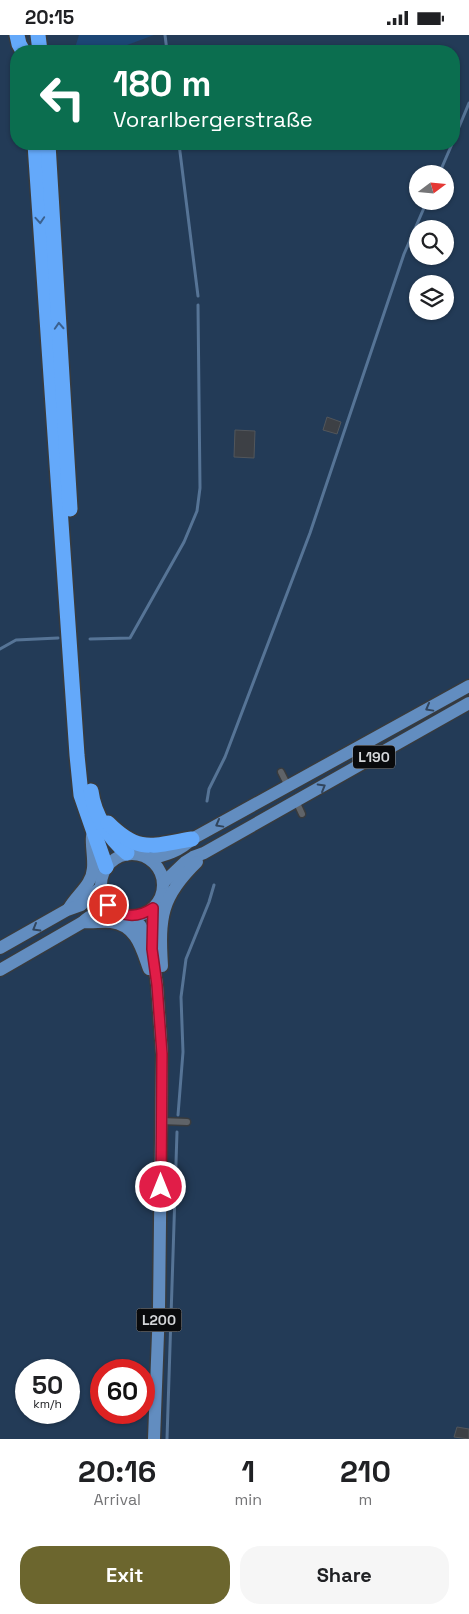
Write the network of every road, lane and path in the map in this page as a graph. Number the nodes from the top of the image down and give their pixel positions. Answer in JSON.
{"nodes":[{"id":1,"x":35,"y":150,"type":"edge"},
{"id":2,"x":48,"y":150,"type":"edge"},
{"id":3,"x":469,"y":686,"type":"edge"},
{"id":4,"x":469,"y":703,"type":"edge"},
{"id":5,"x":281,"y":772,"type":"dead end"},
{"id":6,"x":288,"y":786,"type":"junction"},
{"id":7,"x":296,"y":801,"type":"junction"},
{"id":8,"x":95,"y":806,"type":"junction"},
{"id":9,"x":302,"y":814,"type":"dead end"},
{"id":10,"x":256,"y":824,"type":"junction"},
{"id":11,"x":92,"y":831,"type":"junction"},
{"id":12,"x":192,"y":839,"type":"junction"},
{"id":13,"x":127,"y":853,"type":"junction"},
{"id":14,"x":204,"y":853,"type":"junction"},
{"id":15,"x":150,"y":859,"type":"junction"},
{"id":16,"x":106,"y":867,"type":"junction"},
{"id":17,"x":163,"y":883,"type":"junction"},
{"id":18,"x":100,"y":888,"type":"junction"},
{"id":19,"x":153,"y":908,"type":"junction"},
{"id":20,"x":67,"y":910,"type":"junction"},
{"id":21,"x":114,"y":910,"type":"junction"},
{"id":22,"x":128,"y":916,"type":"junction"},
{"id":23,"x":83,"y":922,"type":"junction"},
{"id":24,"x":0,"y":948,"type":"edge"},
{"id":25,"x":152,"y":949,"type":"junction"},
{"id":26,"x":0,"y":969,"type":"edge"},
{"id":27,"x":157,"y":985,"type":"junction"},
{"id":28,"x":161,"y":1121,"type":"junction"},
{"id":29,"x":187,"y":1123,"type":"dead end"},
{"id":30,"x":154,"y":1439,"type":"edge"}],
"edges":[{"from":1,"to":11,"type":"highway","one_way":true},
{"from":8,"to":2,"type":"highway","one_way":true},
{"from":3,"to":6,"type":"main road","number":"L190","one_way":true},
{"from":7,"to":4,"type":"main road","number":"L190","one_way":true},
{"from":5,"to":6,"type":"lane"},
{"from":6,"to":10,"type":"main road","number":"L190"},
{"from":6,"to":12,"type":"main road","number":"L190","one_way":true},
{"from":7,"to":9,"type":"lane"},
{"from":7,"to":10,"type":"main road","number":"L190"},
{"from":8,"to":12,"type":"highway"},
{"from":8,"to":13,"type":"highway"},
{"from":10,"to":14,"type":"main road","number":"L190"},
{"from":11,"to":16,"type":"highway"},
{"from":11,"to":20,"type":"main road"},
{"from":12,"to":15,"type":"main road","number":"L190"},
{"from":13,"to":15,"type":"main road"},
{"from":13,"to":16,"type":"main road"},
{"from":14,"to":17,"type":"main road","number":"L190"},
{"from":14,"to":27,"type":"main road"},
{"from":15,"to":17,"type":"main road"},
{"from":16,"to":18,"type":"main road"},
{"from":17,"to":19,"type":"main road","number":"L190"},
{"from":18,"to":20,"type":"main road"},
{"from":18,"to":21,"type":"main road"},
{"from":19,"to":22,"type":"main road"},
{"from":19,"to":25,"type":"main road","number":"L200"},
{"from":20,"to":24,"type":"main road","one_way":true},
{"from":21,"to":22,"type":"main road"},
{"from":21,"to":23,"type":"main road"},
{"from":22,"to":25,"type":"main road","number":"L200"},
{"from":23,"to":26,"type":"main road"},
{"from":23,"to":27,"type":"main road"},
{"from":25,"to":27,"type":"main road","number":"L200"},
{"from":27,"to":28,"type":"main road","number":"L200"},
{"from":28,"to":29,"type":"lane"},
{"from":28,"to":30,"type":"main road","number":"L200"}]}
